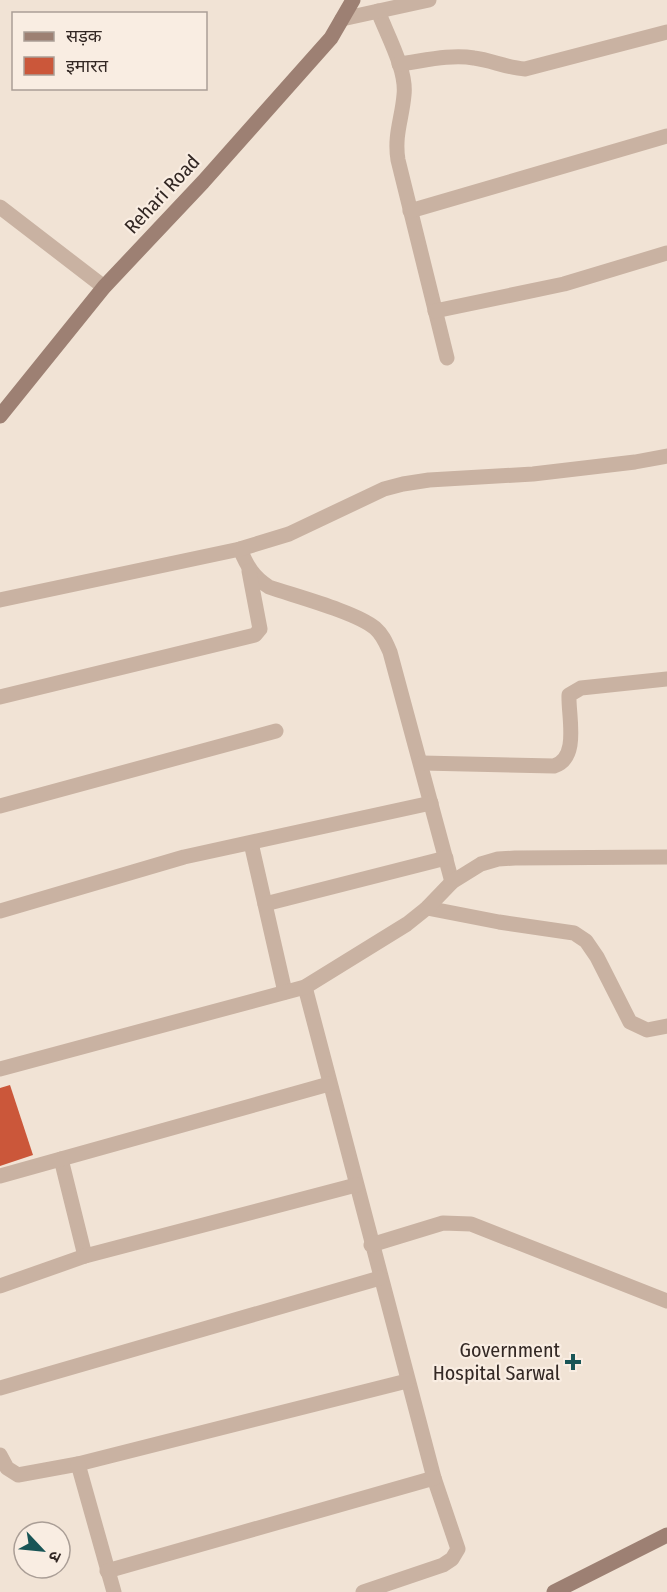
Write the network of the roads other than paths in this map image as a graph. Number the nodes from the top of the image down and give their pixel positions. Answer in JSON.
{"nodes":[{"id":1,"x":353,"y":0,"type":"edge"},
{"id":2,"x":429,"y":0,"type":"edge"},
{"id":3,"x":378,"y":11,"type":"junction"},
{"id":4,"x":342,"y":19,"type":"junction"},
{"id":5,"x":667,"y":32,"type":"edge"},
{"id":6,"x":399,"y":64,"type":"junction"},
{"id":7,"x":667,"y":136,"type":"edge"},
{"id":8,"x":0,"y":207,"type":"edge"},
{"id":9,"x":410,"y":211,"type":"junction"},
{"id":10,"x":667,"y":253,"type":"edge"},
{"id":11,"x":104,"y":287,"type":"junction"},
{"id":12,"x":435,"y":311,"type":"junction"},
{"id":13,"x":447,"y":358,"type":"dead end"},
{"id":14,"x":0,"y":416,"type":"edge"},
{"id":15,"x":667,"y":456,"type":"edge"},
{"id":16,"x":240,"y":549,"type":"junction"},
{"id":17,"x":249,"y":569,"type":"junction"},
{"id":18,"x":0,"y":600,"type":"edge"},
{"id":19,"x":667,"y":679,"type":"edge"},
{"id":20,"x":0,"y":697,"type":"edge"},
{"id":21,"x":276,"y":731,"type":"dead end"},
{"id":22,"x":422,"y":763,"type":"junction"},
{"id":23,"x":432,"y":803,"type":"junction"},
{"id":24,"x":0,"y":806,"type":"edge"},
{"id":25,"x":250,"y":843,"type":"junction"},
{"id":26,"x":667,"y":857,"type":"edge"},
{"id":27,"x":446,"y":858,"type":"junction"},
{"id":28,"x":452,"y":882,"type":"junction"},
{"id":29,"x":265,"y":904,"type":"junction"},
{"id":30,"x":427,"y":908,"type":"junction"},
{"id":31,"x":0,"y":911,"type":"edge"},
{"id":32,"x":305,"y":987,"type":"junction"},
{"id":33,"x":285,"y":992,"type":"junction"},
{"id":34,"x":667,"y":1026,"type":"edge"},
{"id":35,"x":0,"y":1068,"type":"edge"},
{"id":36,"x":329,"y":1084,"type":"junction"},
{"id":37,"x":61,"y":1159,"type":"junction"},
{"id":38,"x":0,"y":1176,"type":"edge"},
{"id":39,"x":356,"y":1185,"type":"junction"},
{"id":40,"x":371,"y":1245,"type":"junction"},
{"id":41,"x":85,"y":1256,"type":"junction"},
{"id":42,"x":380,"y":1278,"type":"junction"},
{"id":43,"x":0,"y":1286,"type":"edge"},
{"id":44,"x":667,"y":1301,"type":"edge"},
{"id":45,"x":407,"y":1381,"type":"junction"},
{"id":46,"x":0,"y":1388,"type":"edge"},
{"id":47,"x":0,"y":1455,"type":"edge"},
{"id":48,"x":78,"y":1464,"type":"junction"},
{"id":49,"x":434,"y":1478,"type":"junction"},
{"id":50,"x":667,"y":1535,"type":"edge"},
{"id":51,"x":107,"y":1571,"type":"junction"},
{"id":52,"x":114,"y":1592,"type":"edge"},
{"id":53,"x":363,"y":1592,"type":"edge"},
{"id":54,"x":554,"y":1592,"type":"edge"}],
"edges":[{"from":1,"to":4,"type":"main road","name":"Rehari Road"},
{"from":2,"to":3,"type":"street"},
{"from":3,"to":4,"type":"street"},
{"from":3,"to":6,"type":"street"},
{"from":4,"to":11,"type":"main road","name":"Rehari Road"},
{"from":5,"to":6,"type":"street"},
{"from":6,"to":9,"type":"street"},
{"from":7,"to":9,"type":"street"},
{"from":8,"to":11,"type":"street"},
{"from":9,"to":12,"type":"street"},
{"from":10,"to":12,"type":"street"},
{"from":11,"to":14,"type":"main road","name":"Rehari Road"},
{"from":12,"to":13,"type":"street"},
{"from":15,"to":16,"type":"street"},
{"from":16,"to":17,"type":"street"},
{"from":16,"to":18,"type":"street"},
{"from":17,"to":20,"type":"street"},
{"from":17,"to":22,"type":"street"},
{"from":19,"to":22,"type":"street"},
{"from":21,"to":24,"type":"street"},
{"from":22,"to":23,"type":"street"},
{"from":23,"to":25,"type":"street"},
{"from":23,"to":27,"type":"street"},
{"from":25,"to":29,"type":"street"},
{"from":25,"to":31,"type":"street"},
{"from":26,"to":28,"type":"street"},
{"from":27,"to":28,"type":"street"},
{"from":27,"to":29,"type":"street"},
{"from":28,"to":30,"type":"street"},
{"from":29,"to":33,"type":"street"},
{"from":30,"to":32,"type":"street"},
{"from":30,"to":34,"type":"street"},
{"from":32,"to":33,"type":"street"},
{"from":32,"to":36,"type":"street"},
{"from":33,"to":35,"type":"street"},
{"from":36,"to":37,"type":"street"},
{"from":36,"to":39,"type":"street"},
{"from":37,"to":38,"type":"street"},
{"from":37,"to":41,"type":"street"},
{"from":39,"to":40,"type":"street"},
{"from":39,"to":41,"type":"street"},
{"from":40,"to":42,"type":"street"},
{"from":40,"to":44,"type":"street"},
{"from":41,"to":43,"type":"street"},
{"from":42,"to":45,"type":"street"},
{"from":42,"to":46,"type":"street"},
{"from":45,"to":48,"type":"street"},
{"from":45,"to":49,"type":"street"},
{"from":47,"to":48,"type":"street"},
{"from":48,"to":51,"type":"street"},
{"from":49,"to":51,"type":"street"},
{"from":49,"to":53,"type":"street"},
{"from":50,"to":54,"type":"main road"},
{"from":51,"to":52,"type":"street"}]}
